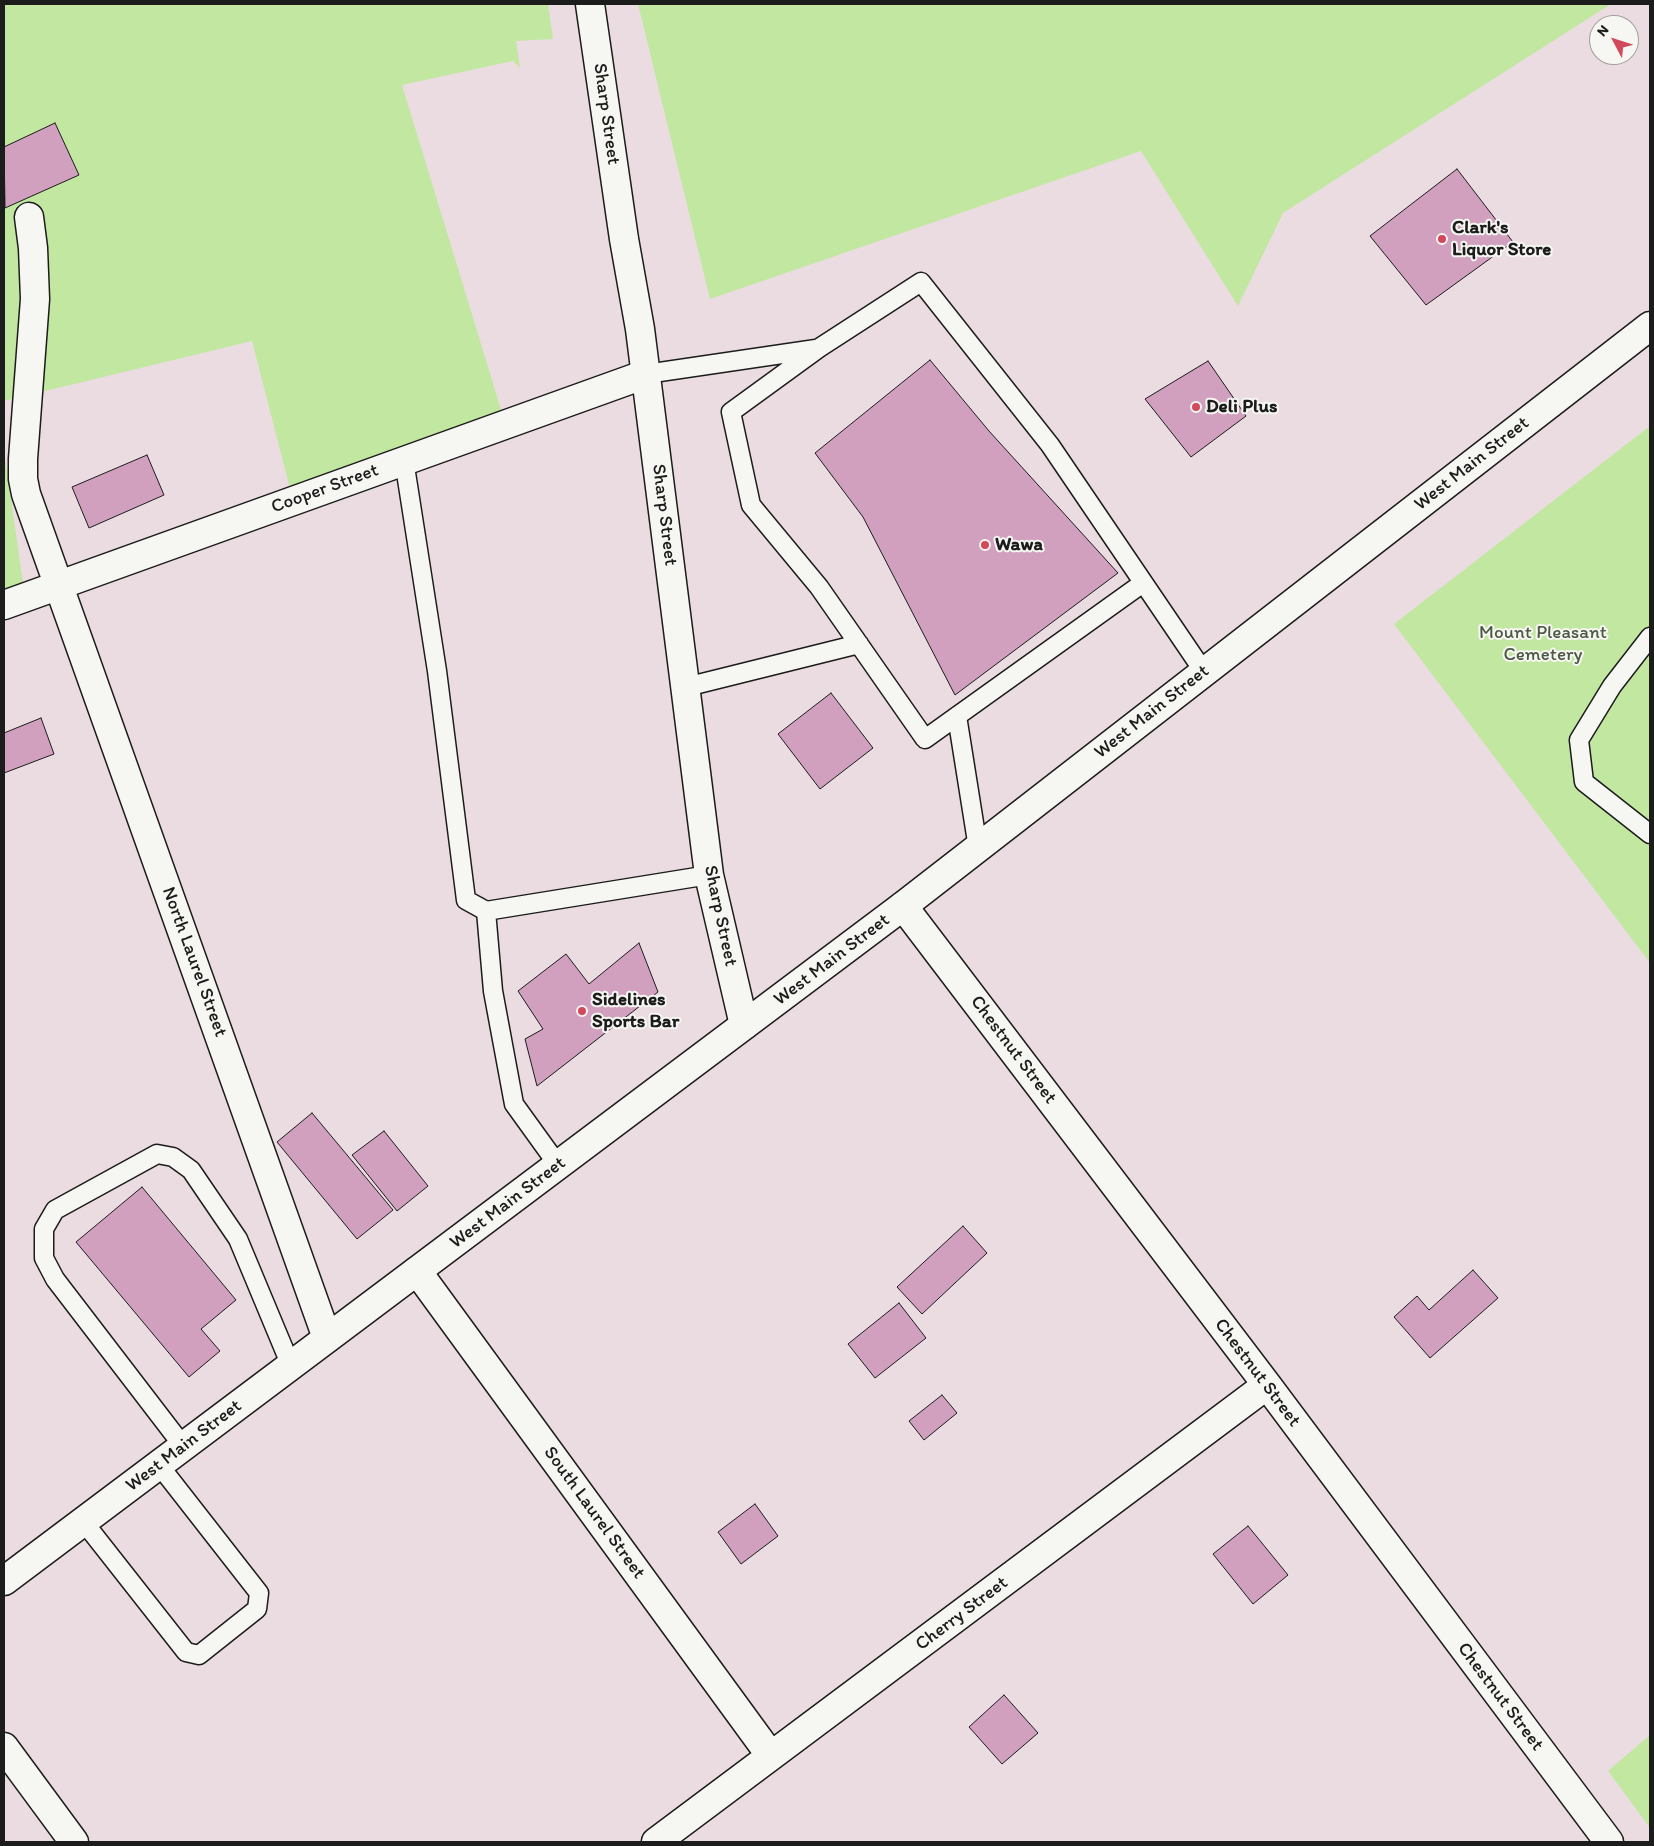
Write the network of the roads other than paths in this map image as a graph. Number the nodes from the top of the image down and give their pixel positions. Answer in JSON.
{"nodes":[{"id":1,"x":590,"y":4,"type":"edge"},
{"id":2,"x":29,"y":218,"type":"dead end"},
{"id":3,"x":1650,"y":326,"type":"edge"},
{"id":4,"x":819,"y":348,"type":"junction"},
{"id":5,"x":646,"y":374,"type":"junction"},
{"id":6,"x":404,"y":460,"type":"junction"},
{"id":7,"x":1143,"y":583,"type":"junction"},
{"id":8,"x":60,"y":585,"type":"junction"},
{"id":9,"x":4,"y":606,"type":"edge"},
{"id":10,"x":1650,"y":636,"type":"edge"},
{"id":11,"x":859,"y":644,"type":"junction"},
{"id":12,"x":1204,"y":672,"type":"junction"},
{"id":13,"x":686,"y":687,"type":"junction"},
{"id":14,"x":957,"y":716,"type":"junction"},
{"id":15,"x":1650,"y":834,"type":"edge"},
{"id":16,"x":978,"y":848,"type":"junction"},
{"id":17,"x":709,"y":875,"type":"junction"},
{"id":18,"x":903,"y":906,"type":"junction"},
{"id":19,"x":486,"y":911,"type":"junction"},
{"id":20,"x":744,"y":1025,"type":"junction"},
{"id":21,"x":558,"y":1165,"type":"junction"},
{"id":22,"x":418,"y":1271,"type":"junction"},
{"id":23,"x":327,"y":1338,"type":"junction"},
{"id":24,"x":291,"y":1366,"type":"junction"},
{"id":25,"x":1267,"y":1385,"type":"junction"},
{"id":26,"x":183,"y":1446,"type":"junction"},
{"id":27,"x":159,"y":1465,"type":"junction"},
{"id":28,"x":83,"y":1521,"type":"junction"},
{"id":29,"x":4,"y":1581,"type":"edge"},
{"id":30,"x":4,"y":1747,"type":"edge"},
{"id":31,"x":771,"y":1756,"type":"junction"},
{"id":32,"x":74,"y":1842,"type":"edge"},
{"id":33,"x":656,"y":1842,"type":"edge"},
{"id":34,"x":1609,"y":1842,"type":"edge"}],
"edges":[{"from":1,"to":5,"type":"main road","name":"Sharp Street"},
{"from":2,"to":8,"type":"main road","name":"North Laurel Street"},
{"from":3,"to":12,"type":"main road","name":"West Main Street"},
{"from":4,"to":5,"type":"lane"},
{"from":4,"to":7,"type":"lane"},
{"from":4,"to":11,"type":"lane"},
{"from":5,"to":6,"type":"main road","name":"Cooper Street"},
{"from":5,"to":13,"type":"main road","name":"Sharp Street"},
{"from":6,"to":8,"type":"main road","name":"Cooper Street"},
{"from":6,"to":19,"type":"lane"},
{"from":7,"to":12,"type":"lane"},
{"from":7,"to":14,"type":"lane"},
{"from":8,"to":9,"type":"main road","name":"Cooper Street"},
{"from":8,"to":23,"type":"main road","name":"North Laurel Street"},
{"from":10,"to":15,"type":"lane"},
{"from":11,"to":13,"type":"lane"},
{"from":11,"to":14,"type":"lane"},
{"from":12,"to":16,"type":"main road","name":"West Main Street"},
{"from":13,"to":17,"type":"main road","name":"Sharp Street"},
{"from":14,"to":16,"type":"lane"},
{"from":16,"to":18,"type":"main road","name":"West Main Street"},
{"from":17,"to":19,"type":"lane"},
{"from":17,"to":20,"type":"main road","name":"Sharp Street"},
{"from":18,"to":20,"type":"main road","name":"West Main Street"},
{"from":18,"to":25,"type":"main road","name":"Chestnut Street"},
{"from":19,"to":21,"type":"lane"},
{"from":20,"to":21,"type":"main road","name":"West Main Street"},
{"from":21,"to":22,"type":"main road","name":"West Main Street"},
{"from":22,"to":23,"type":"main road","name":"West Main Street"},
{"from":22,"to":31,"type":"main road","name":"South Laurel Street"},
{"from":23,"to":24,"type":"main road","name":"West Main Street"},
{"from":24,"to":26,"type":"main road","name":"West Main Street"},
{"from":24,"to":26,"type":"lane"},
{"from":25,"to":31,"type":"main road","name":"Cherry Street"},
{"from":25,"to":34,"type":"main road","name":"Chestnut Street"},
{"from":26,"to":27,"type":"main road","name":"West Main Street"},
{"from":27,"to":28,"type":"main road","name":"West Main Street"},
{"from":27,"to":28,"type":"lane"},
{"from":28,"to":29,"type":"main road","name":"West Main Street"},
{"from":30,"to":32,"type":"main road"},
{"from":31,"to":33,"type":"main road","name":"Cherry Street"}]}
